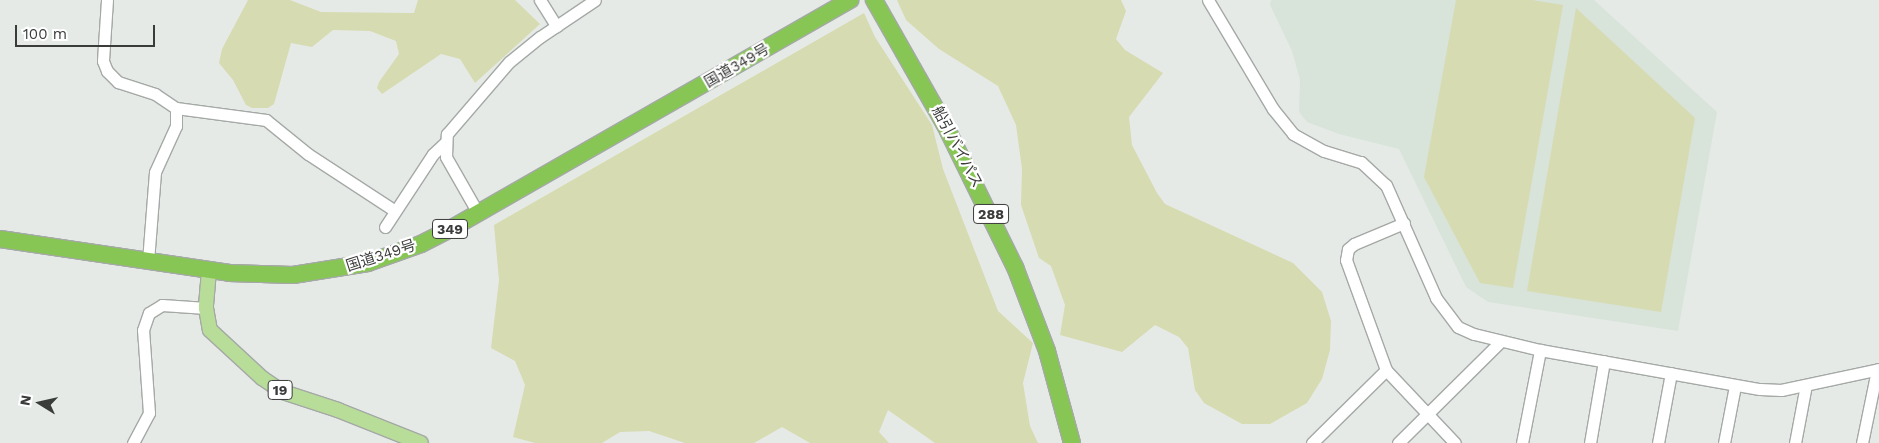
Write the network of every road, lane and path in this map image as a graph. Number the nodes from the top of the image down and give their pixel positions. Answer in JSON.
{"nodes":[{"id":1,"x":107,"y":0,"type":"edge"},
{"id":2,"x":540,"y":0,"type":"edge"},
{"id":3,"x":595,"y":0,"type":"edge"},
{"id":4,"x":850,"y":0,"type":"edge"},
{"id":5,"x":874,"y":0,"type":"edge"},
{"id":6,"x":1208,"y":0,"type":"edge"},
{"id":7,"x":556,"y":26,"type":"junction"},
{"id":8,"x":176,"y":108,"type":"junction"},
{"id":9,"x":445,"y":143,"type":"junction"},
{"id":10,"x":395,"y":211,"type":"junction"},
{"id":11,"x":478,"y":213,"type":"junction"},
{"id":12,"x":1404,"y":223,"type":"junction"},
{"id":13,"x":385,"y":227,"type":"dead end"},
{"id":14,"x":0,"y":239,"type":"edge"},
{"id":15,"x":148,"y":261,"type":"junction"},
{"id":16,"x":209,"y":271,"type":"junction"},
{"id":17,"x":206,"y":308,"type":"junction"},
{"id":18,"x":1500,"y":342,"type":"junction"},
{"id":19,"x":1540,"y":350,"type":"junction"},
{"id":20,"x":1604,"y":361,"type":"junction"},
{"id":21,"x":1878,"y":369,"type":"edge"},
{"id":22,"x":1386,"y":370,"type":"junction"},
{"id":23,"x":1671,"y":373,"type":"junction"},
{"id":24,"x":1806,"y":385,"type":"junction"},
{"id":25,"x":1735,"y":386,"type":"junction"},
{"id":26,"x":1427,"y":415,"type":"junction"},
{"id":27,"x":134,"y":443,"type":"edge"},
{"id":28,"x":421,"y":443,"type":"edge"},
{"id":29,"x":1072,"y":443,"type":"edge"},
{"id":30,"x":1312,"y":443,"type":"edge"},
{"id":31,"x":1398,"y":443,"type":"edge"},
{"id":32,"x":1455,"y":443,"type":"edge"},
{"id":33,"x":1522,"y":443,"type":"edge"},
{"id":34,"x":1590,"y":443,"type":"edge"},
{"id":35,"x":1658,"y":443,"type":"edge"},
{"id":36,"x":1724,"y":443,"type":"edge"},
{"id":37,"x":1795,"y":443,"type":"edge"},
{"id":38,"x":1862,"y":443,"type":"edge"}],
"edges":[{"from":1,"to":8,"type":"street"},
{"from":2,"to":7,"type":"street"},
{"from":3,"to":7,"type":"street"},
{"from":4,"to":11,"type":"highway","name":"国道349号","number":"349"},
{"from":5,"to":29,"type":"highway","name":"船引バイパス","number":"288"},
{"from":6,"to":12,"type":"street"},
{"from":7,"to":9,"type":"street"},
{"from":8,"to":10,"type":"street"},
{"from":8,"to":15,"type":"street"},
{"from":9,"to":10,"type":"street"},
{"from":9,"to":11,"type":"street"},
{"from":10,"to":13,"type":"street"},
{"from":11,"to":16,"type":"highway","name":"国道349号","number":"349"},
{"from":12,"to":18,"type":"street"},
{"from":12,"to":22,"type":"street"},
{"from":14,"to":15,"type":"highway","name":"国道349号","number":"349"},
{"from":15,"to":16,"type":"highway","name":"国道349号","number":"349"},
{"from":16,"to":17,"type":"main road","number":"19"},
{"from":17,"to":27,"type":"street"},
{"from":17,"to":28,"type":"main road","number":"19"},
{"from":18,"to":19,"type":"street"},
{"from":18,"to":26,"type":"street"},
{"from":19,"to":20,"type":"street"},
{"from":19,"to":33,"type":"street"},
{"from":20,"to":23,"type":"street"},
{"from":20,"to":34,"type":"street"},
{"from":21,"to":24,"type":"street"},
{"from":21,"to":38,"type":"street"},
{"from":22,"to":26,"type":"street"},
{"from":22,"to":30,"type":"street"},
{"from":23,"to":25,"type":"street"},
{"from":23,"to":35,"type":"street"},
{"from":24,"to":25,"type":"street"},
{"from":24,"to":37,"type":"street"},
{"from":25,"to":36,"type":"street"},
{"from":26,"to":31,"type":"street"},
{"from":26,"to":32,"type":"street"}]}
